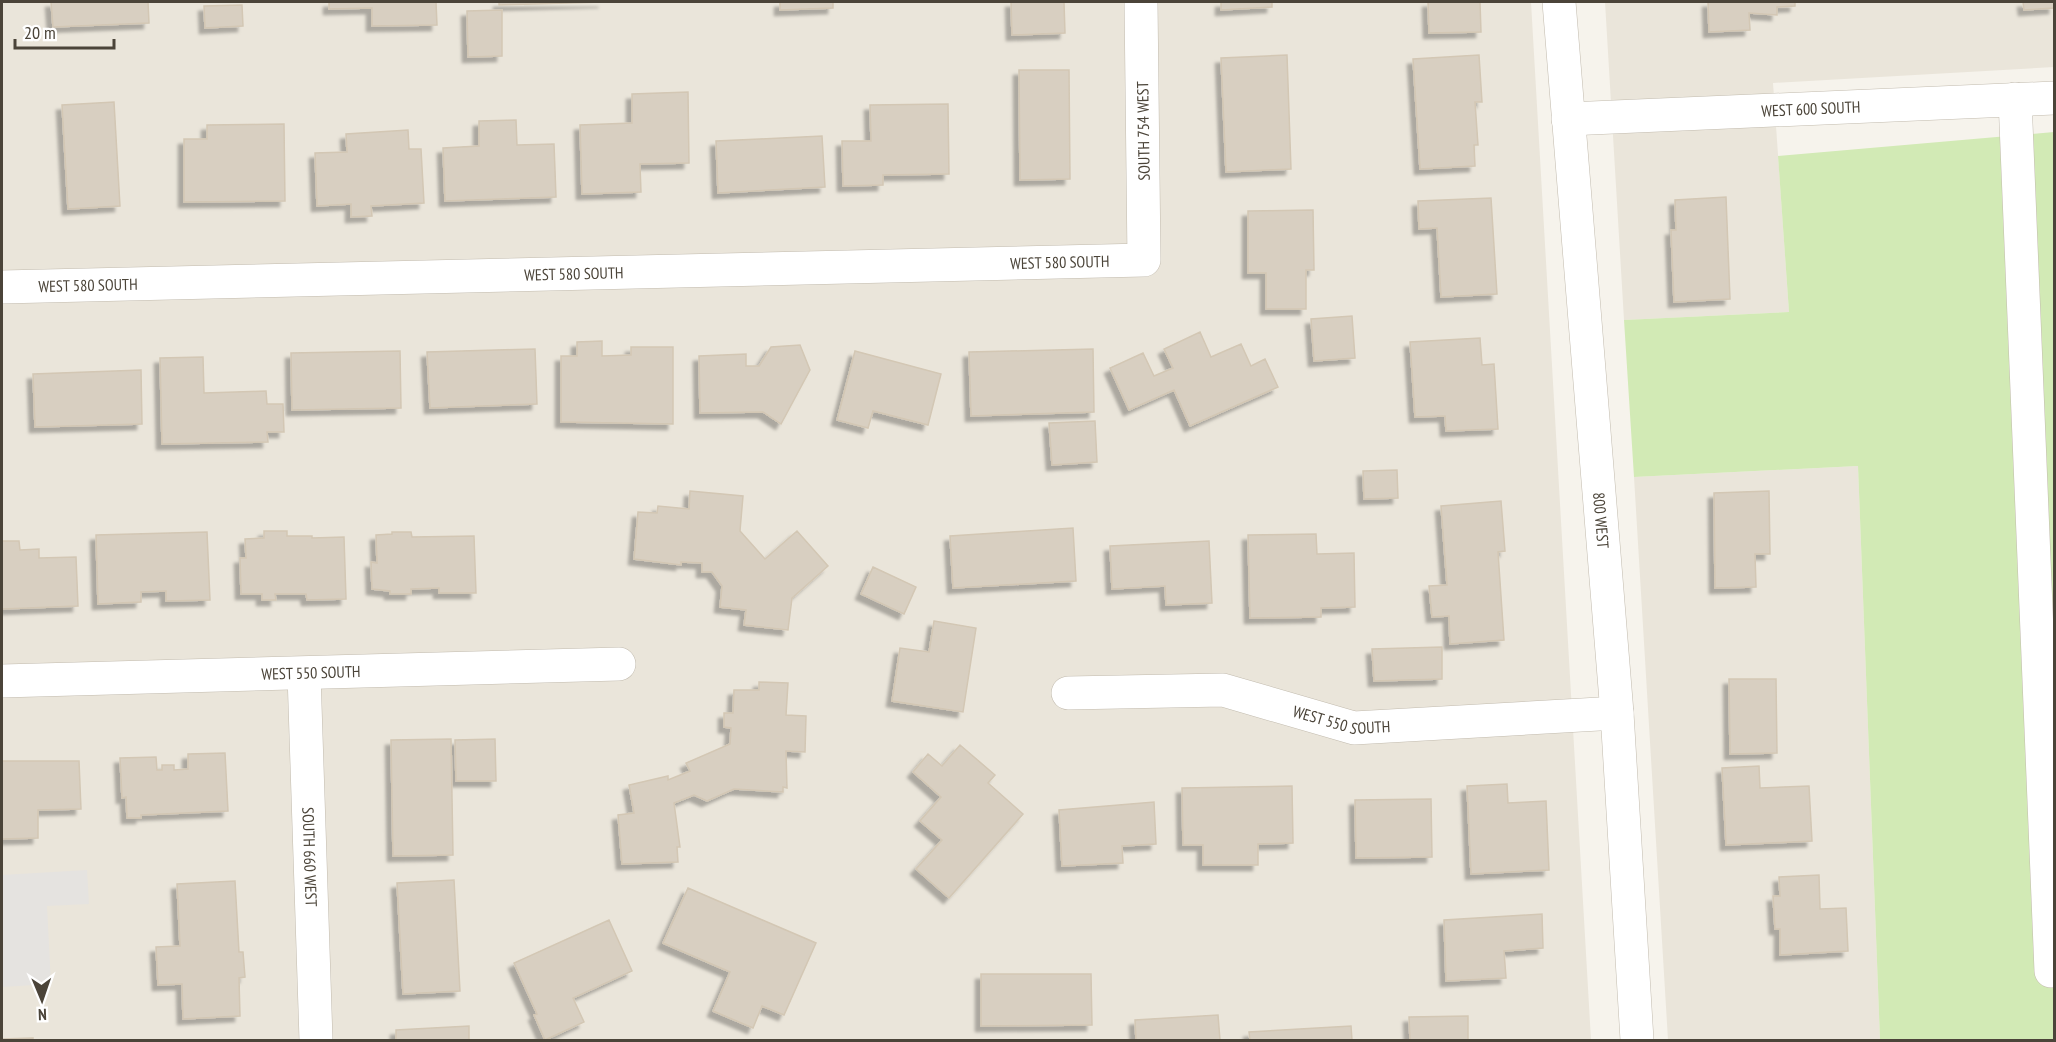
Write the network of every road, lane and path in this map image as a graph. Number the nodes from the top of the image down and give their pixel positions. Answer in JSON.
{"nodes":[{"id":1,"x":1141,"y":2,"type":"edge"},
{"id":2,"x":1559,"y":2,"type":"edge"},
{"id":3,"x":2055,"y":98,"type":"edge"},
{"id":4,"x":2014,"y":99,"type":"junction"},
{"id":5,"x":1568,"y":120,"type":"junction"},
{"id":6,"x":1144,"y":260,"type":"joint"},
{"id":7,"x":2,"y":287,"type":"edge"},
{"id":8,"x":619,"y":664,"type":"dead end"},
{"id":9,"x":304,"y":674,"type":"junction"},
{"id":10,"x":2,"y":681,"type":"edge"},
{"id":11,"x":1068,"y":693,"type":"dead end"},
{"id":12,"x":1617,"y":713,"type":"junction"},
{"id":13,"x":2051,"y":971,"type":"dead end"},
{"id":14,"x":316,"y":1041,"type":"edge"},
{"id":15,"x":1637,"y":1041,"type":"edge"}],
"edges":[{"from":1,"to":6,"type":"street","name":"SOUTH 754 WEST"},
{"from":2,"to":5,"type":"street","name":"800 WEST"},
{"from":3,"to":4,"type":"street","name":"WEST 600 SOUTH"},
{"from":4,"to":5,"type":"street","name":"WEST 600 SOUTH"},
{"from":4,"to":13,"type":"street"},
{"from":5,"to":12,"type":"street","name":"800 WEST"},
{"from":6,"to":7,"type":"street","name":"WEST 580 SOUTH"},
{"from":8,"to":9,"type":"street","name":"WEST 550 SOUTH"},
{"from":9,"to":10,"type":"street","name":"WEST 550 SOUTH"},
{"from":9,"to":14,"type":"street","name":"SOUTH 660 WEST"},
{"from":11,"to":12,"type":"street","name":"WEST 550 SOUTH"},
{"from":12,"to":15,"type":"street","name":"800 WEST"}]}
